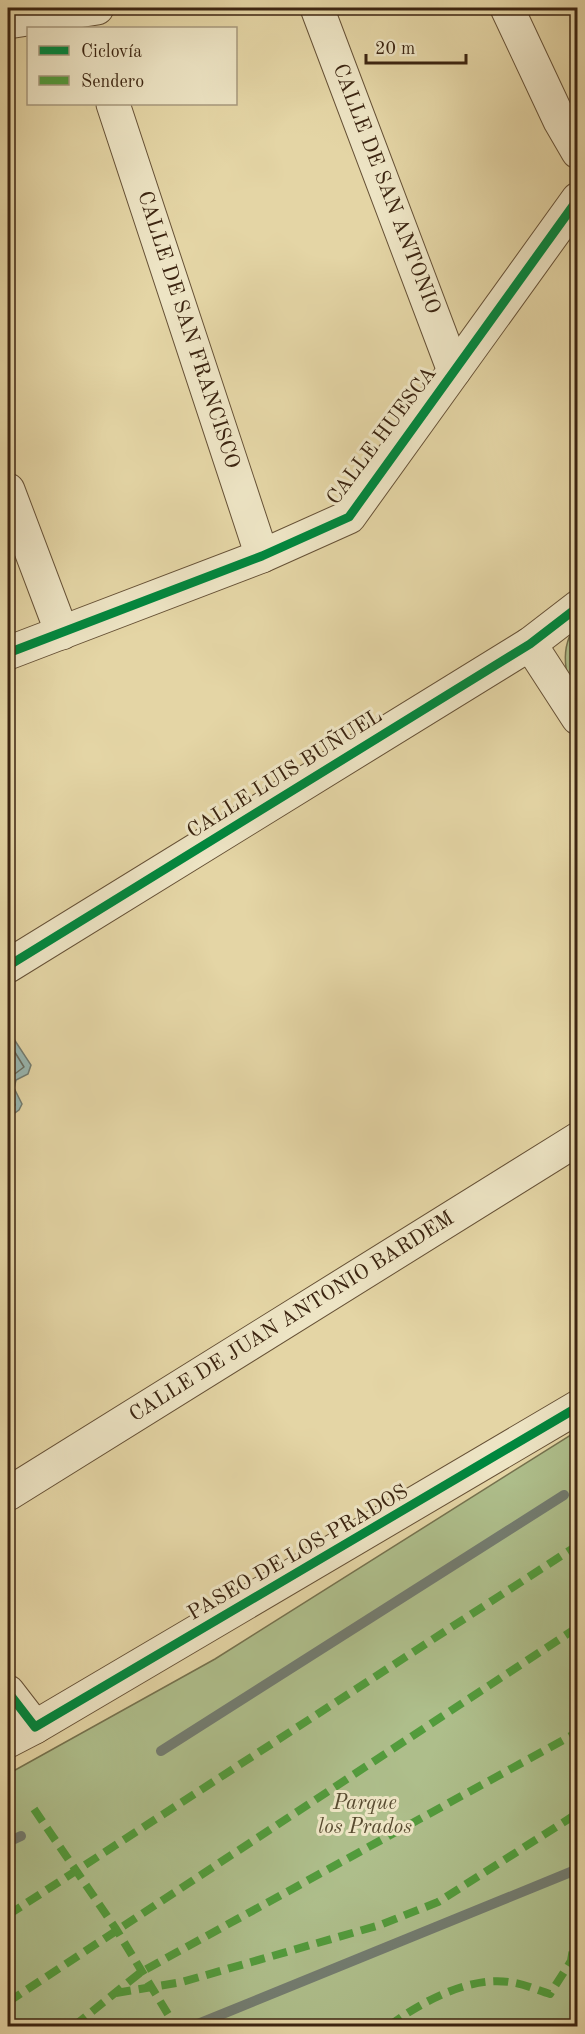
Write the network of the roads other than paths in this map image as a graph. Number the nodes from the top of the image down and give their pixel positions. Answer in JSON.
{"nodes":[{"id":1,"x":317,"y":8,"type":"edge"},
{"id":2,"x":507,"y":8,"type":"edge"},
{"id":3,"x":39,"y":11,"type":"edge"},
{"id":4,"x":89,"y":16,"type":"edge"},
{"id":5,"x":8,"y":22,"type":"edge"},
{"id":6,"x":113,"y":105,"type":"edge"},
{"id":7,"x":568,"y":113,"type":"edge"},
{"id":8,"x":578,"y":152,"type":"edge"},
{"id":9,"x":578,"y":199,"type":"edge"},
{"id":10,"x":454,"y":371,"type":"junction"},
{"id":11,"x":8,"y":490,"type":"edge"},
{"id":12,"x":262,"y":556,"type":"junction"},
{"id":13,"x":578,"y":607,"type":"edge"},
{"id":14,"x":62,"y":633,"type":"junction"},
{"id":15,"x":530,"y":644,"type":"junction"},
{"id":16,"x":8,"y":653,"type":"edge"},
{"id":17,"x":578,"y":718,"type":"edge"},
{"id":18,"x":8,"y":966,"type":"edge"},
{"id":19,"x":578,"y":1139,"type":"edge"},
{"id":20,"x":578,"y":1407,"type":"edge"},
{"id":21,"x":8,"y":1494,"type":"edge"},
{"id":22,"x":8,"y":1692,"type":"edge"},
{"id":23,"x":21,"y":1734,"type":"edge"}],
"edges":[{"from":1,"to":10,"type":"street","name":"CALLE DE SAN ANTONIO"},
{"from":2,"to":7,"type":"street"},
{"from":3,"to":4,"type":"street"},
{"from":3,"to":5,"type":"street"},
{"from":6,"to":12,"type":"street","name":"CALLE DE SAN FRANCISCO"},
{"from":7,"to":8,"type":"street"},
{"from":9,"to":10,"type":"street","name":"CALLE HUESCA"},
{"from":10,"to":12,"type":"street","name":"CALLE HUESCA"},
{"from":11,"to":14,"type":"street"},
{"from":12,"to":14,"type":"street","name":"CALLE HUESCA"},
{"from":13,"to":15,"type":"street","name":"CALLE LUIS BUÑUEL"},
{"from":14,"to":16,"type":"street","name":"CALLE HUESCA"},
{"from":15,"to":17,"type":"street"},
{"from":15,"to":18,"type":"street","name":"CALLE LUIS BUÑUEL"},
{"from":19,"to":21,"type":"street","name":"CALLE DE JUAN ANTONIO BARDEM"},
{"from":20,"to":23,"type":"street","name":"PASEO DE LOS PRADOS"},
{"from":22,"to":23,"type":"street"}]}
